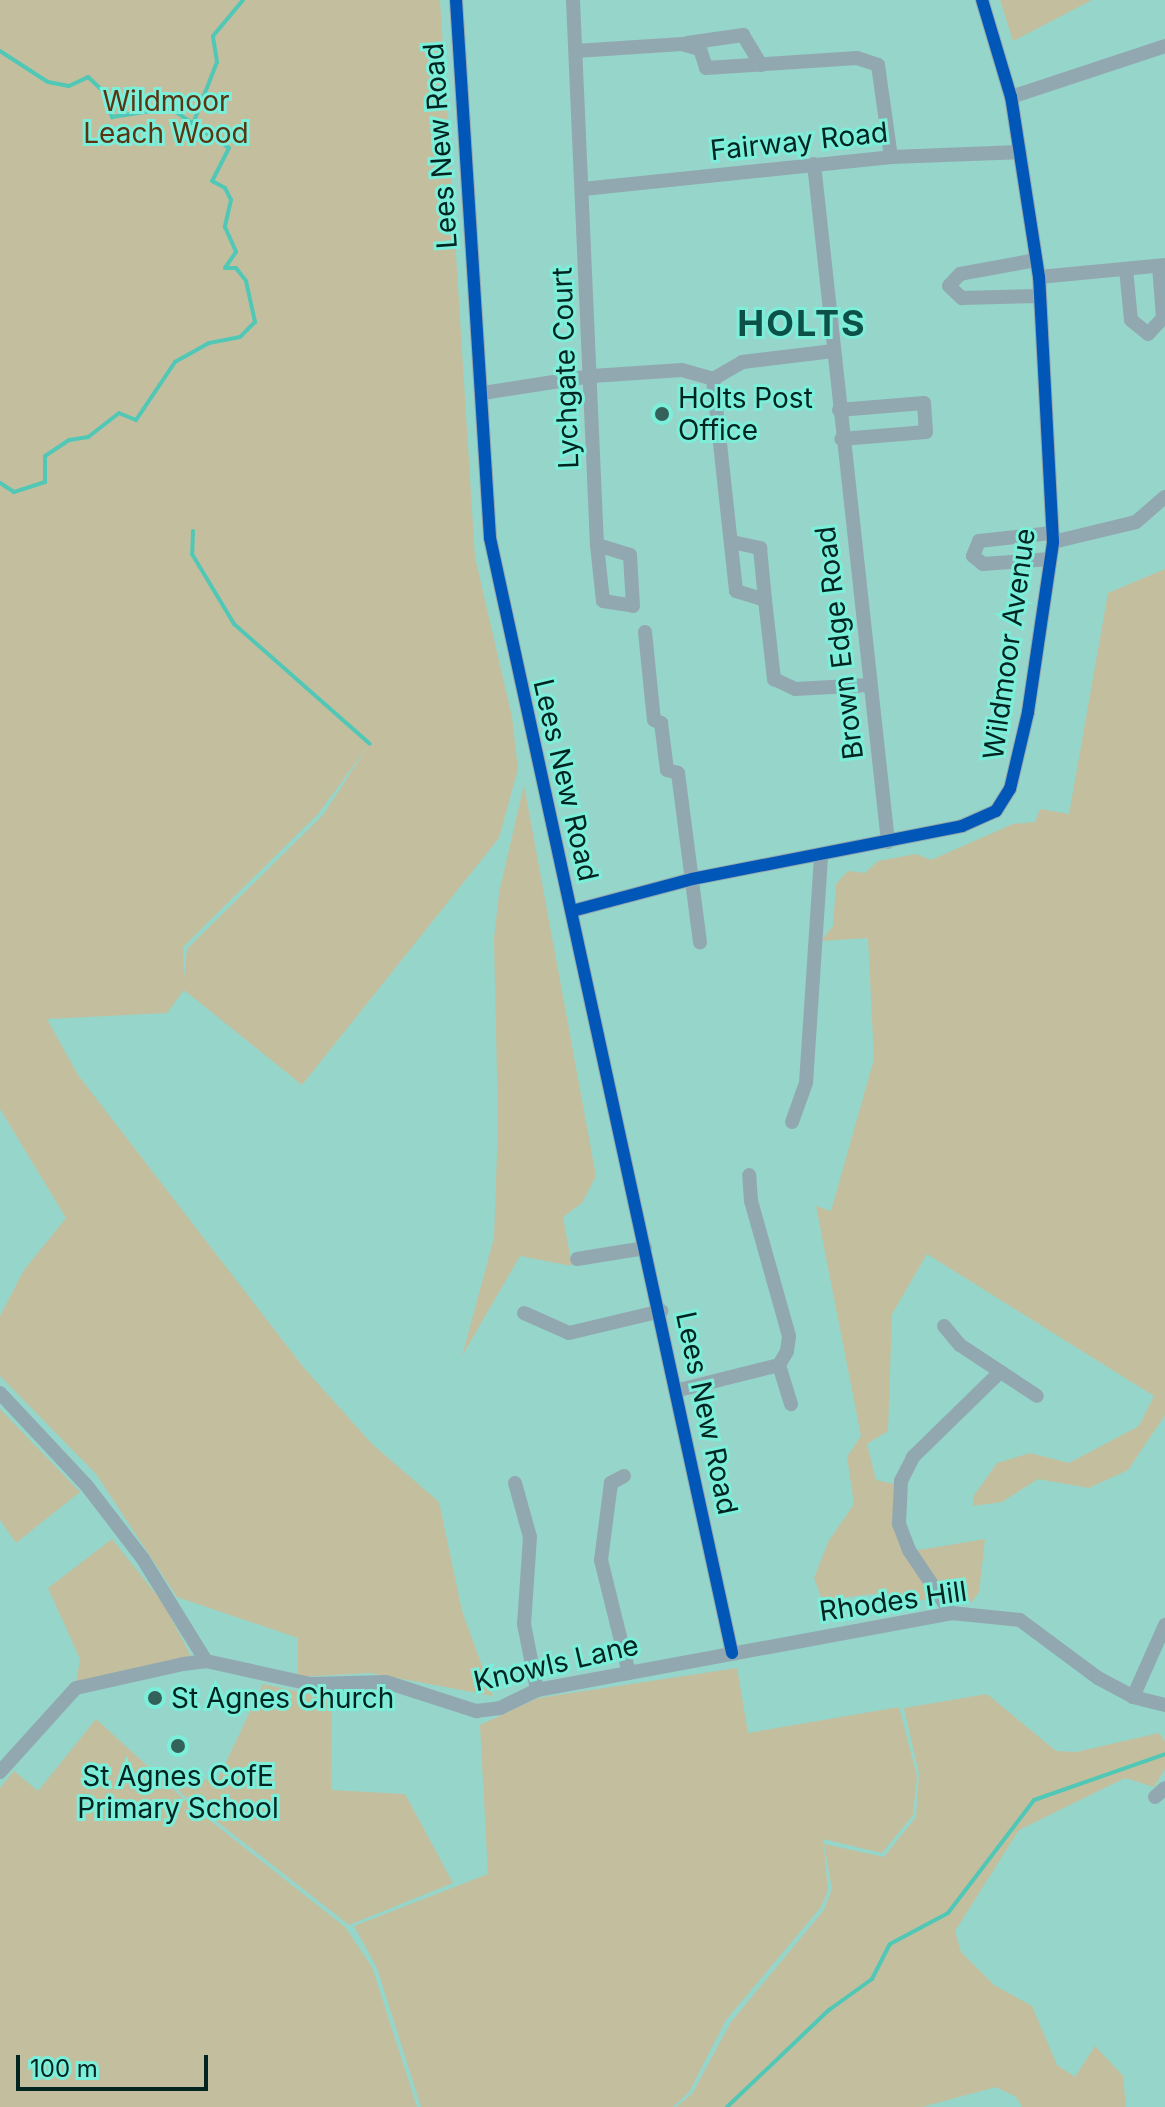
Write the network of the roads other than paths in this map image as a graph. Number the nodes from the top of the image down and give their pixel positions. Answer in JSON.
{"nodes":[{"id":1,"x":456,"y":0,"type":"edge"},
{"id":2,"x":573,"y":0,"type":"edge"},
{"id":3,"x":982,"y":0,"type":"edge"},
{"id":4,"x":682,"y":44,"type":"junction"},
{"id":5,"x":1165,"y":46,"type":"edge"},
{"id":6,"x":576,"y":51,"type":"junction"},
{"id":7,"x":761,"y":65,"type":"junction"},
{"id":8,"x":1011,"y":97,"type":"junction"},
{"id":9,"x":1020,"y":152,"type":"junction"},
{"id":10,"x":891,"y":157,"type":"junction"},
{"id":11,"x":814,"y":164,"type":"junction"},
{"id":12,"x":583,"y":189,"type":"junction"},
{"id":13,"x":1036,"y":260,"type":"junction"},
{"id":14,"x":1162,"y":265,"type":"edge"},
{"id":15,"x":1126,"y":269,"type":"junction"},
{"id":16,"x":1039,"y":277,"type":"junction"},
{"id":17,"x":1040,"y":296,"type":"junction"},
{"id":18,"x":833,"y":351,"type":"junction"},
{"id":19,"x":592,"y":376,"type":"junction"},
{"id":20,"x":713,"y":379,"type":"junction"},
{"id":21,"x":483,"y":393,"type":"junction"},
{"id":22,"x":839,"y":410,"type":"junction"},
{"id":23,"x":841,"y":439,"type":"junction"},
{"id":24,"x":1165,"y":497,"type":"edge"},
{"id":25,"x":1052,"y":538,"type":"junction"},
{"id":26,"x":732,"y":542,"type":"junction"},
{"id":27,"x":597,"y":545,"type":"dead end"},
{"id":28,"x":1050,"y":559,"type":"junction"},
{"id":29,"x":765,"y":600,"type":"junction"},
{"id":30,"x":645,"y":632,"type":"dead end"},
{"id":31,"x":870,"y":685,"type":"junction"},
{"id":32,"x":888,"y":842,"type":"junction"},
{"id":33,"x":821,"y":855,"type":"junction"},
{"id":34,"x":692,"y":879,"type":"junction"},
{"id":35,"x":572,"y":911,"type":"junction"},
{"id":36,"x":700,"y":943,"type":"dead end"},
{"id":37,"x":792,"y":1122,"type":"dead end"},
{"id":38,"x":749,"y":1175,"type":"dead end"},
{"id":39,"x":645,"y":1248,"type":"junction"},
{"id":40,"x":577,"y":1259,"type":"dead end"},
{"id":41,"x":661,"y":1311,"type":"junction"},
{"id":42,"x":524,"y":1313,"type":"dead end"},
{"id":43,"x":944,"y":1326,"type":"dead end"},
{"id":44,"x":779,"y":1365,"type":"junction"},
{"id":45,"x":1000,"y":1372,"type":"junction"},
{"id":46,"x":679,"y":1390,"type":"junction"},
{"id":47,"x":0,"y":1393,"type":"edge"},
{"id":48,"x":1037,"y":1396,"type":"dead end"},
{"id":49,"x":791,"y":1404,"type":"dead end"},
{"id":50,"x":624,"y":1476,"type":"dead end"},
{"id":51,"x":515,"y":1483,"type":"dead end"},
{"id":52,"x":951,"y":1613,"type":"junction"},
{"id":53,"x":1165,"y":1625,"type":"edge"},
{"id":54,"x":732,"y":1653,"type":"junction"},
{"id":55,"x":206,"y":1661,"type":"junction"},
{"id":56,"x":629,"y":1673,"type":"junction"},
{"id":57,"x":537,"y":1690,"type":"junction"},
{"id":58,"x":1133,"y":1697,"type":"junction"},
{"id":59,"x":1165,"y":1705,"type":"edge"},
{"id":60,"x":0,"y":1772,"type":"edge"}],
"edges":[{"from":1,"to":21,"type":"street","name":"Lees New Road"},
{"from":2,"to":6,"type":"street","name":"Lychgate Court"},
{"from":3,"to":8,"type":"street","name":"Wildmoor Avenue"},
{"from":4,"to":6,"type":"street"},
{"from":4,"to":7,"type":"street"},
{"from":4,"to":7,"type":"street"},
{"from":5,"to":8,"type":"street"},
{"from":6,"to":12,"type":"street","name":"Lychgate Court"},
{"from":7,"to":10,"type":"street"},
{"from":8,"to":9,"type":"street","name":"Wildmoor Avenue"},
{"from":9,"to":10,"type":"street","name":"Fairway Road"},
{"from":9,"to":13,"type":"street","name":"Wildmoor Avenue"},
{"from":10,"to":11,"type":"street","name":"Fairway Road"},
{"from":11,"to":12,"type":"street","name":"Fairway Road"},
{"from":11,"to":18,"type":"street","name":"Brown Edge Road"},
{"from":12,"to":19,"type":"street","name":"Lychgate Court"},
{"from":13,"to":16,"type":"street","name":"Wildmoor Avenue"},
{"from":13,"to":17,"type":"street"},
{"from":14,"to":15,"type":"street"},
{"from":14,"to":15,"type":"street"},
{"from":15,"to":16,"type":"street"},
{"from":16,"to":17,"type":"street","name":"Wildmoor Avenue"},
{"from":17,"to":25,"type":"street","name":"Wildmoor Avenue"},
{"from":18,"to":20,"type":"street"},
{"from":18,"to":22,"type":"street","name":"Brown Edge Road"},
{"from":19,"to":20,"type":"street"},
{"from":19,"to":21,"type":"street"},
{"from":19,"to":27,"type":"street","name":"Lychgate Court"},
{"from":20,"to":26,"type":"street"},
{"from":21,"to":35,"type":"street","name":"Lees New Road"},
{"from":22,"to":23,"type":"street","name":"Brown Edge Road"},
{"from":22,"to":23,"type":"street"},
{"from":23,"to":31,"type":"street","name":"Brown Edge Road"},
{"from":24,"to":25,"type":"street"},
{"from":25,"to":28,"type":"street","name":"Wildmoor Avenue"},
{"from":25,"to":28,"type":"street","name":"Wildmoor Avenue"},
{"from":26,"to":29,"type":"street"},
{"from":26,"to":29,"type":"street"},
{"from":28,"to":32,"type":"street","name":"Wildmoor Avenue"},
{"from":29,"to":31,"type":"street"},
{"from":30,"to":34,"type":"street"},
{"from":31,"to":32,"type":"street","name":"Brown Edge Road"},
{"from":32,"to":33,"type":"street","name":"Wildmoor Avenue"},
{"from":33,"to":34,"type":"street","name":"Wildmoor Avenue"},
{"from":33,"to":37,"type":"street"},
{"from":34,"to":35,"type":"street","name":"Wildmoor Avenue"},
{"from":34,"to":36,"type":"street"},
{"from":35,"to":39,"type":"street","name":"Lees New Road"},
{"from":38,"to":44,"type":"street"},
{"from":39,"to":40,"type":"street"},
{"from":39,"to":41,"type":"street","name":"Lees New Road"},
{"from":41,"to":42,"type":"street"},
{"from":41,"to":46,"type":"street","name":"Lees New Road"},
{"from":43,"to":45,"type":"street"},
{"from":44,"to":46,"type":"street"},
{"from":44,"to":49,"type":"street"},
{"from":45,"to":48,"type":"street"},
{"from":45,"to":52,"type":"street"},
{"from":46,"to":54,"type":"street","name":"Lees New Road"},
{"from":47,"to":55,"type":"street"},
{"from":50,"to":56,"type":"street"},
{"from":51,"to":57,"type":"street"},
{"from":52,"to":54,"type":"street","name":"Rhodes Hill"},
{"from":52,"to":58,"type":"street","name":"Rhodes Hill"},
{"from":53,"to":58,"type":"street"},
{"from":54,"to":56,"type":"street","name":"Knowls Lane"},
{"from":55,"to":57,"type":"street","name":"Knowls Lane"},
{"from":55,"to":60,"type":"street"},
{"from":56,"to":57,"type":"street","name":"Knowls Lane"},
{"from":58,"to":59,"type":"street","name":"Rhodes Hill"}]}
